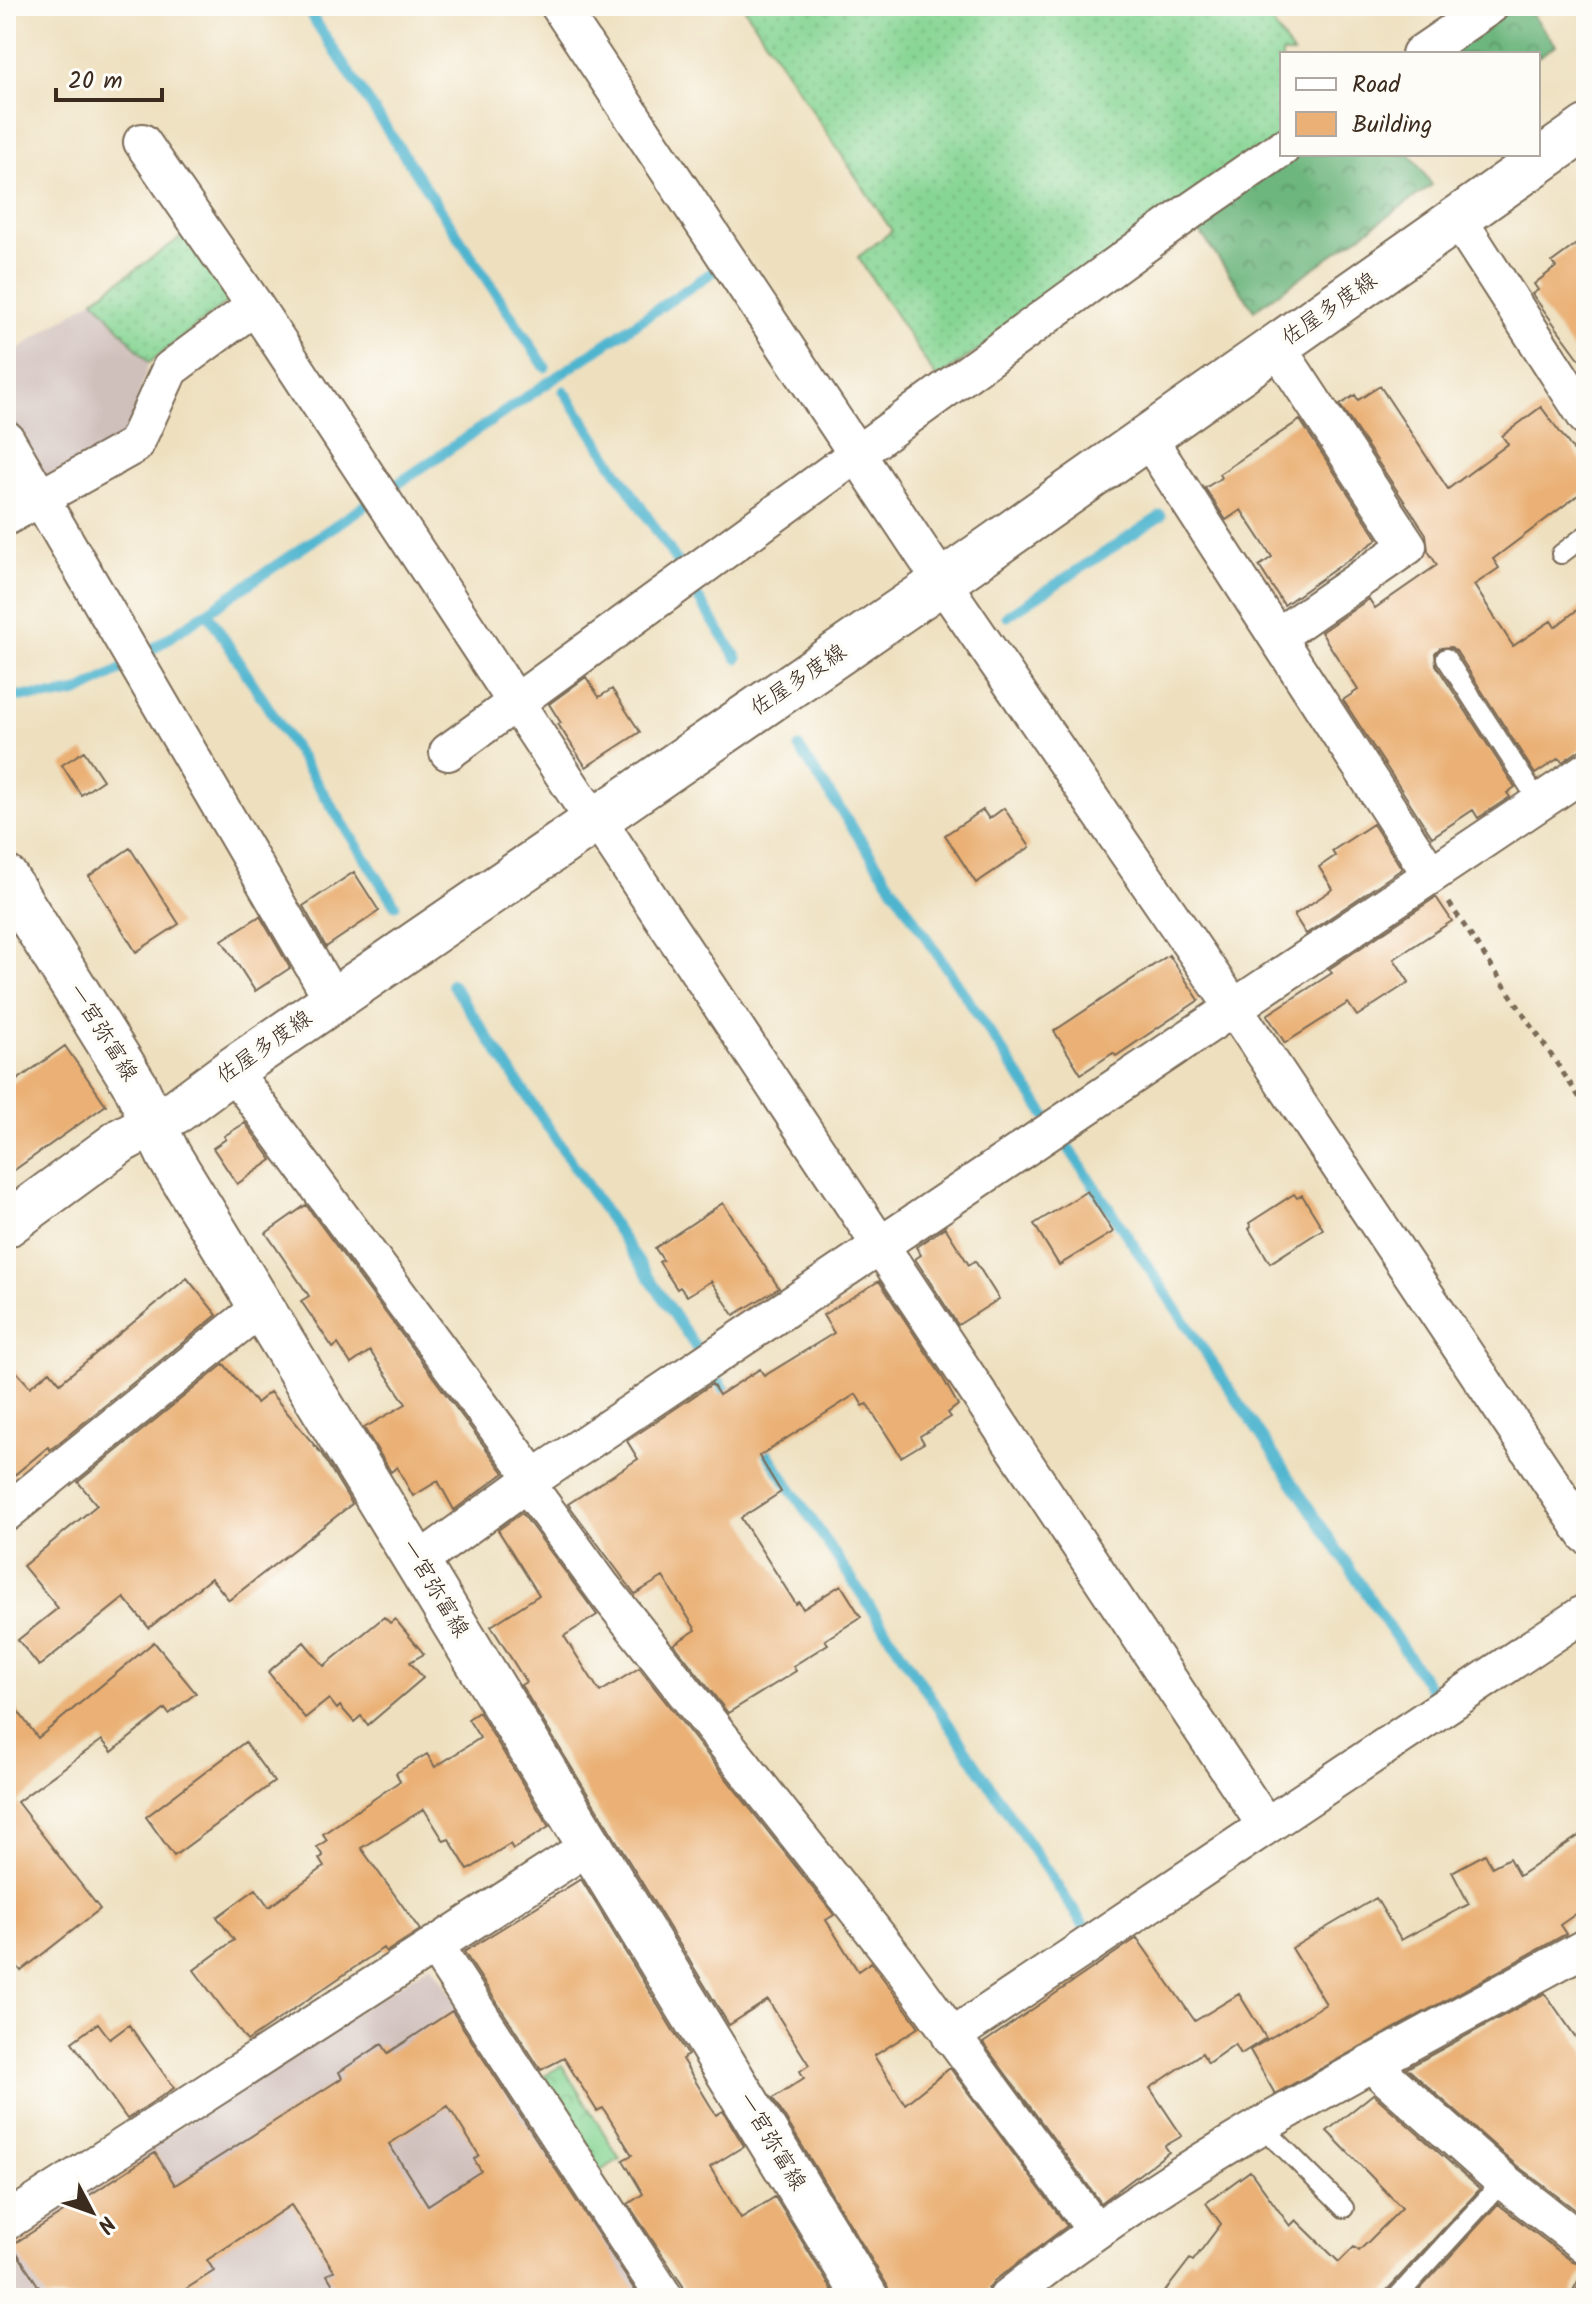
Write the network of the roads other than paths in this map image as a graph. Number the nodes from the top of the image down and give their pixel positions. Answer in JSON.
{"nodes":[{"id":1,"x":559,"y":6,"type":"edge"},
{"id":2,"x":1490,"y":6,"type":"edge"},
{"id":3,"x":1423,"y":52,"type":"edge"},
{"id":4,"x":1586,"y":128,"type":"edge"},
{"id":5,"x":142,"y":142,"type":"dead end"},
{"id":6,"x":1280,"y":149,"type":"edge"},
{"id":7,"x":1458,"y":219,"type":"junction"},
{"id":8,"x":255,"y":306,"type":"junction"},
{"id":9,"x":1277,"y":347,"type":"junction"},
{"id":10,"x":1586,"y":417,"type":"edge"},
{"id":11,"x":1148,"y":438,"type":"junction"},
{"id":12,"x":6,"y":439,"type":"edge"},
{"id":13,"x":857,"y":453,"type":"junction"},
{"id":14,"x":41,"y":498,"type":"junction"},
{"id":15,"x":6,"y":517,"type":"edge"},
{"id":16,"x":1586,"y":535,"type":"edge"},
{"id":17,"x":1561,"y":554,"type":"dead end"},
{"id":18,"x":942,"y":582,"type":"junction"},
{"id":19,"x":1278,"y":636,"type":"junction"},
{"id":20,"x":1446,"y":658,"type":"dead end"},
{"id":21,"x":516,"y":702,"type":"junction"},
{"id":22,"x":448,"y":752,"type":"dead end"},
{"id":23,"x":1586,"y":771,"type":"edge"},
{"id":24,"x":1539,"y":802,"type":"junction"},
{"id":25,"x":597,"y":819,"type":"junction"},
{"id":26,"x":1431,"y":875,"type":"junction"},
{"id":27,"x":6,"y":878,"type":"edge"},
{"id":28,"x":333,"y":1000,"type":"junction"},
{"id":29,"x":1234,"y":1008,"type":"junction"},
{"id":30,"x":232,"y":1070,"type":"junction"},
{"id":31,"x":154,"y":1123,"type":"junction"},
{"id":32,"x":6,"y":1225,"type":"edge"},
{"id":33,"x":881,"y":1246,"type":"junction"},
{"id":34,"x":262,"y":1306,"type":"junction"},
{"id":35,"x":530,"y":1481,"type":"junction"},
{"id":36,"x":6,"y":1513,"type":"edge"},
{"id":37,"x":1586,"y":1535,"type":"edge"},
{"id":38,"x":418,"y":1562,"type":"junction"},
{"id":39,"x":1586,"y":1612,"type":"edge"},
{"id":40,"x":1266,"y":1826,"type":"junction"},
{"id":41,"x":589,"y":1846,"type":"junction"},
{"id":42,"x":434,"y":1945,"type":"junction"},
{"id":43,"x":1586,"y":1947,"type":"edge"},
{"id":44,"x":951,"y":2037,"type":"junction"},
{"id":45,"x":1370,"y":2063,"type":"junction"},
{"id":46,"x":1262,"y":2126,"type":"junction"},
{"id":47,"x":1503,"y":2181,"type":"junction"},
{"id":48,"x":1344,"y":2208,"type":"dead end"},
{"id":49,"x":6,"y":2222,"type":"edge"},
{"id":50,"x":1096,"y":2231,"type":"junction"},
{"id":51,"x":1586,"y":2245,"type":"edge"},
{"id":52,"x":1011,"y":2297,"type":"edge"},
{"id":53,"x":665,"y":2298,"type":"edge"},
{"id":54,"x":866,"y":2298,"type":"edge"},
{"id":55,"x":1396,"y":2298,"type":"edge"}],
"edges":[{"from":1,"to":13,"type":"street"},
{"from":2,"to":3,"type":"street"},
{"from":4,"to":7,"type":"main road","name":"佐屋多度線"},
{"from":5,"to":8,"type":"street"},
{"from":6,"to":13,"type":"street"},
{"from":7,"to":9,"type":"main road","name":"佐屋多度線"},
{"from":7,"to":10,"type":"street"},
{"from":8,"to":14,"type":"street"},
{"from":8,"to":21,"type":"street"},
{"from":9,"to":11,"type":"main road","name":"佐屋多度線"},
{"from":9,"to":19,"type":"street"},
{"from":11,"to":18,"type":"main road","name":"佐屋多度線"},
{"from":11,"to":19,"type":"street"},
{"from":12,"to":14,"type":"street"},
{"from":13,"to":18,"type":"street"},
{"from":13,"to":21,"type":"street"},
{"from":14,"to":15,"type":"street"},
{"from":14,"to":28,"type":"street"},
{"from":16,"to":17,"type":"lane"},
{"from":18,"to":25,"type":"main road","name":"佐屋多度線"},
{"from":18,"to":29,"type":"street"},
{"from":19,"to":26,"type":"street"},
{"from":20,"to":24,"type":"lane"},
{"from":21,"to":22,"type":"street"},
{"from":21,"to":25,"type":"street"},
{"from":23,"to":24,"type":"street"},
{"from":24,"to":26,"type":"street"},
{"from":25,"to":28,"type":"main road","name":"佐屋多度線"},
{"from":25,"to":33,"type":"street"},
{"from":26,"to":29,"type":"street"},
{"from":27,"to":31,"type":"main road","name":"一宮弥富線"},
{"from":28,"to":30,"type":"main road","name":"佐屋多度線"},
{"from":29,"to":33,"type":"street"},
{"from":29,"to":37,"type":"street"},
{"from":30,"to":31,"type":"main road","name":"佐屋多度線"},
{"from":30,"to":35,"type":"street"},
{"from":31,"to":32,"type":"main road","name":"佐屋多度線"},
{"from":31,"to":34,"type":"main road","name":"一宮弥富線"},
{"from":33,"to":35,"type":"street"},
{"from":33,"to":40,"type":"street"},
{"from":34,"to":36,"type":"street"},
{"from":34,"to":38,"type":"main road","name":"一宮弥富線"},
{"from":35,"to":38,"type":"street"},
{"from":35,"to":44,"type":"street"},
{"from":38,"to":41,"type":"main road","name":"一宮弥富線"},
{"from":39,"to":40,"type":"street"},
{"from":40,"to":44,"type":"street"},
{"from":41,"to":42,"type":"street"},
{"from":41,"to":54,"type":"main road","name":"一宮弥富線"},
{"from":42,"to":49,"type":"street"},
{"from":42,"to":53,"type":"street"},
{"from":43,"to":45,"type":"street"},
{"from":44,"to":50,"type":"street"},
{"from":45,"to":46,"type":"street"},
{"from":45,"to":47,"type":"street"},
{"from":46,"to":48,"type":"lane"},
{"from":46,"to":50,"type":"street"},
{"from":47,"to":51,"type":"street"},
{"from":47,"to":55,"type":"lane"},
{"from":50,"to":52,"type":"street"}]}
